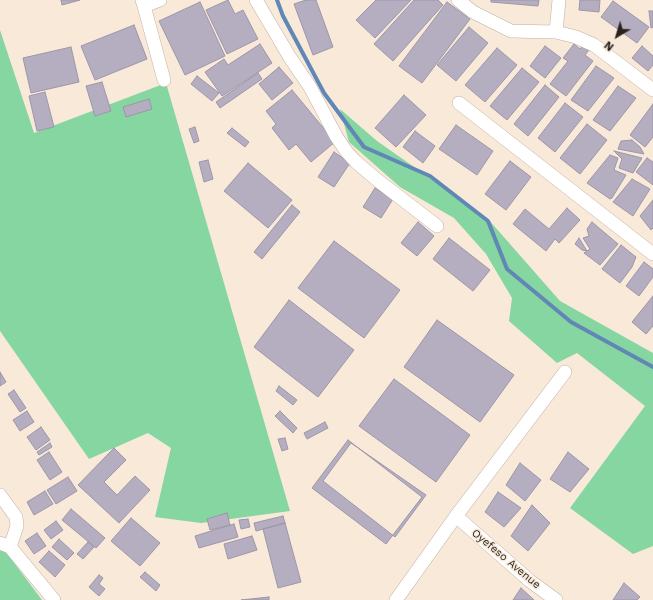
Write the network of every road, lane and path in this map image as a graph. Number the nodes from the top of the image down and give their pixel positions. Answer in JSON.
{"nodes":[{"id":1,"x":160,"y":0,"type":"edge"},
{"id":2,"x":256,"y":0,"type":"edge"},
{"id":3,"x":458,"y":0,"type":"edge"},
{"id":4,"x":559,"y":0,"type":"edge"},
{"id":5,"x":143,"y":3,"type":"edge"},
{"id":6,"x":556,"y":32,"type":"junction"},
{"id":7,"x":164,"y":80,"type":"dead end"},
{"id":8,"x":653,"y":90,"type":"edge"},
{"id":9,"x":459,"y":102,"type":"dead end"},
{"id":10,"x":437,"y":226,"type":"dead end"},
{"id":11,"x":653,"y":254,"type":"edge"},
{"id":12,"x":566,"y":372,"type":"dead end"},
{"id":13,"x":0,"y":495,"type":"edge"},
{"id":14,"x":456,"y":516,"type":"junction"},
{"id":15,"x":5,"y":545,"type":"edge"},
{"id":16,"x":54,"y":600,"type":"edge"},
{"id":17,"x":396,"y":600,"type":"edge"},
{"id":18,"x":556,"y":600,"type":"edge"}],
"edges":[{"from":1,"to":5,"type":"street"},
{"from":2,"to":10,"type":"street"},
{"from":3,"to":6,"type":"street"},
{"from":4,"to":6,"type":"street"},
{"from":5,"to":7,"type":"street"},
{"from":6,"to":8,"type":"street"},
{"from":9,"to":11,"type":"street"},
{"from":12,"to":14,"type":"street"},
{"from":13,"to":15,"type":"street"},
{"from":14,"to":17,"type":"street"},
{"from":14,"to":18,"type":"street","name":"Oyefeso Avenue"},
{"from":15,"to":16,"type":"street"}]}
